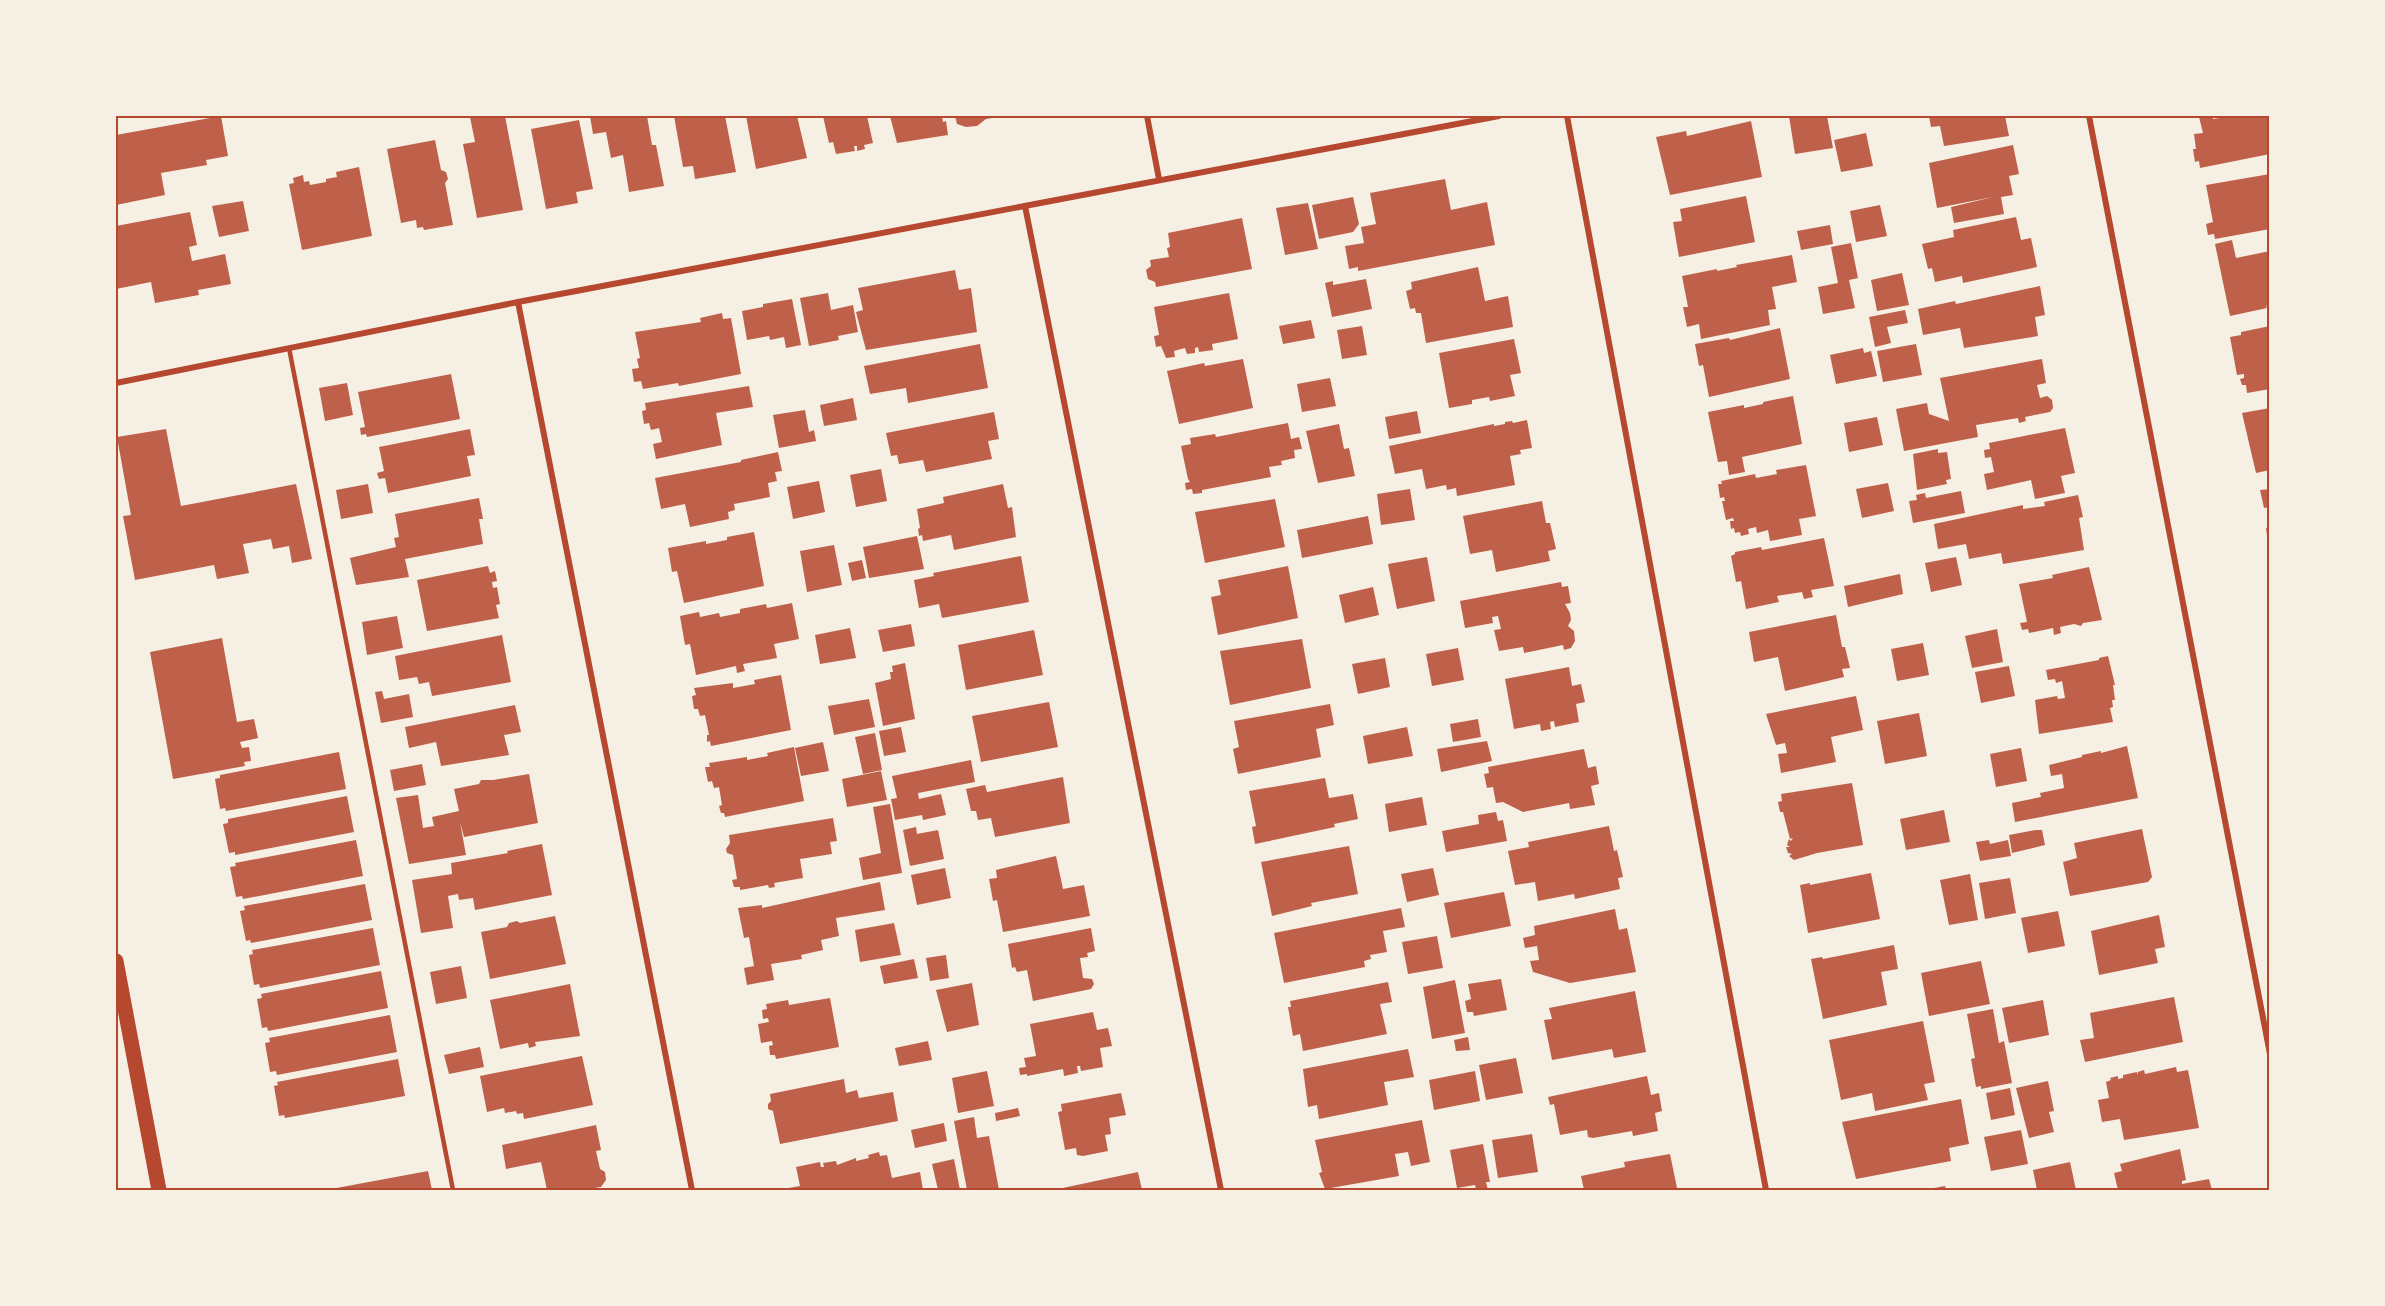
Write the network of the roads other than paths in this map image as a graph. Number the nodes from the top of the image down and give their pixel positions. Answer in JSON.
{"nodes":[{"id":1,"x":1147,"y":116,"type":"edge"},
{"id":2,"x":1499,"y":116,"type":"edge"},
{"id":3,"x":1567,"y":116,"type":"edge"},
{"id":4,"x":2089,"y":116,"type":"edge"},
{"id":5,"x":1159,"y":179,"type":"junction"},
{"id":6,"x":1025,"y":206,"type":"junction"},
{"id":7,"x":518,"y":302,"type":"junction"},
{"id":8,"x":289,"y":348,"type":"junction"},
{"id":9,"x":116,"y":383,"type":"edge"},
{"id":10,"x":116,"y":961,"type":"edge"},
{"id":11,"x":2270,"y":1054,"type":"edge"},
{"id":12,"x":159,"y":1191,"type":"edge"},
{"id":13,"x":453,"y":1191,"type":"edge"},
{"id":14,"x":692,"y":1191,"type":"edge"},
{"id":15,"x":1221,"y":1191,"type":"edge"},
{"id":16,"x":1766,"y":1191,"type":"edge"}],
"edges":[{"from":1,"to":5,"type":"street"},
{"from":2,"to":5,"type":"street"},
{"from":3,"to":16,"type":"street"},
{"from":4,"to":11,"type":"street"},
{"from":5,"to":6,"type":"street"},
{"from":6,"to":7,"type":"street"},
{"from":6,"to":15,"type":"street"},
{"from":7,"to":8,"type":"street"},
{"from":7,"to":14,"type":"street"},
{"from":8,"to":9,"type":"street"},
{"from":8,"to":13,"type":"lane"},
{"from":10,"to":12,"type":"main road"}]}
